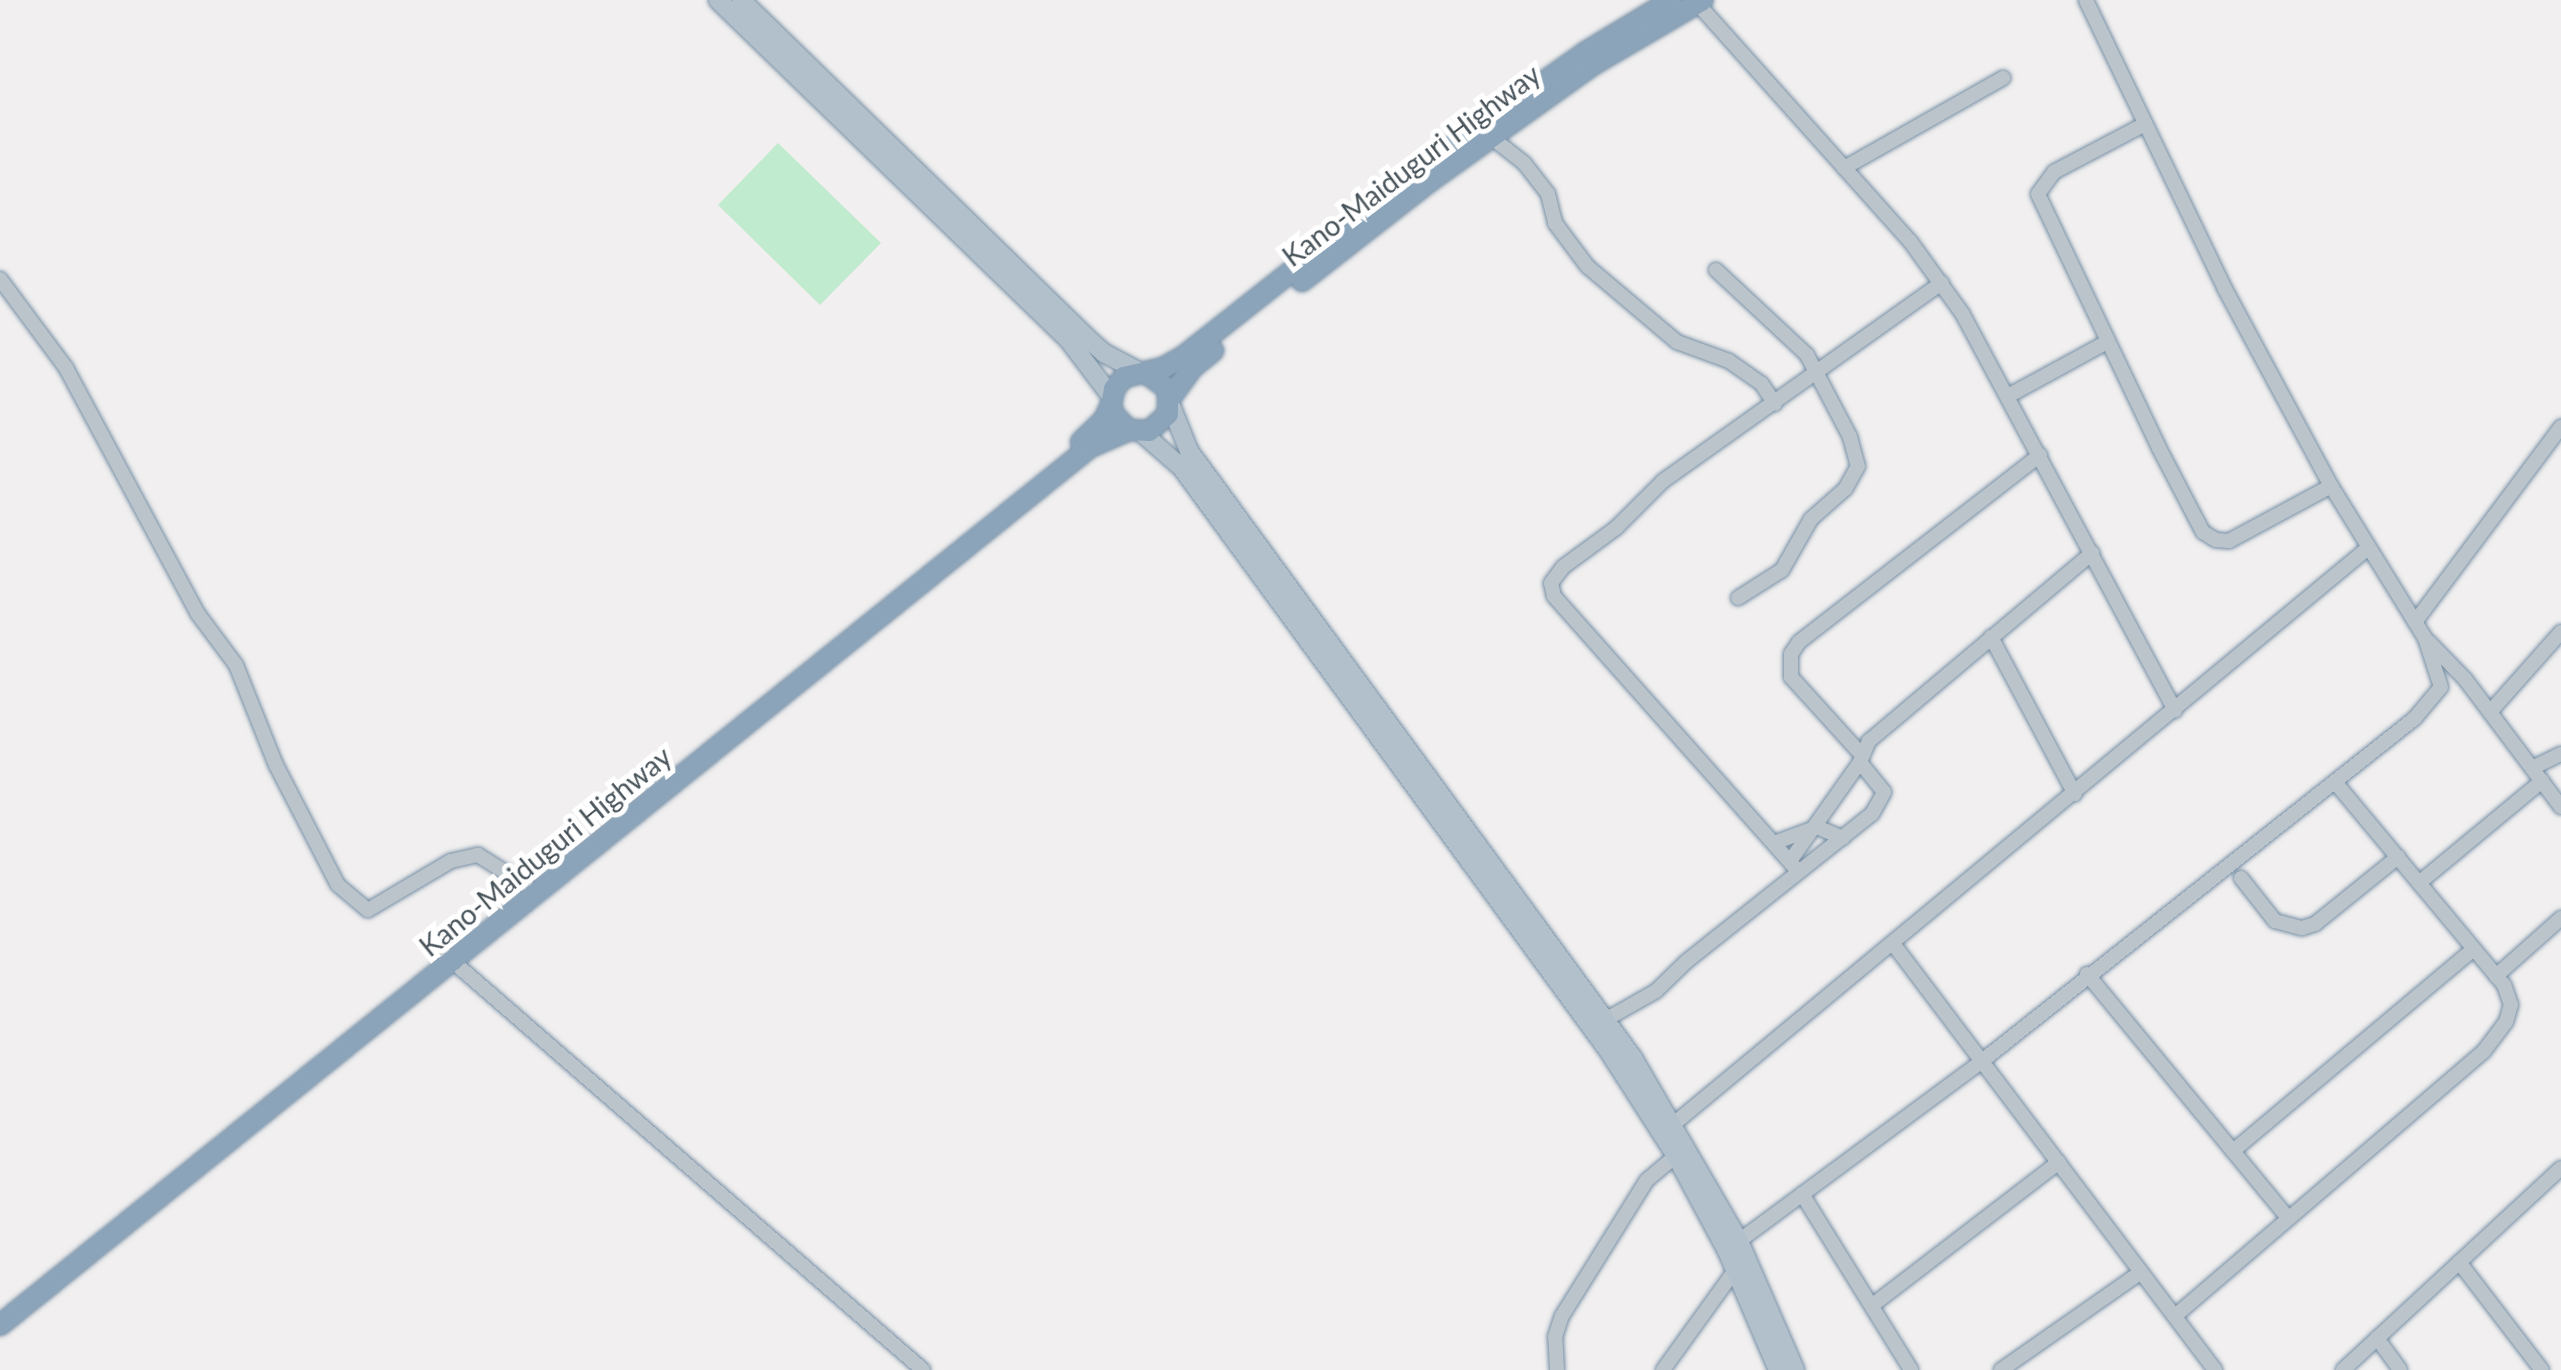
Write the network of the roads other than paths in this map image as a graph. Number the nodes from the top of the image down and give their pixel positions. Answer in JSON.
{"nodes":[{"id":1,"x":718,"y":0,"type":"edge"},
{"id":2,"x":741,"y":0,"type":"edge"},
{"id":3,"x":1672,"y":0,"type":"edge"},
{"id":4,"x":2086,"y":0,"type":"edge"},
{"id":5,"x":1700,"y":2,"type":"edge"},
{"id":6,"x":2003,"y":78,"type":"dead end"},
{"id":7,"x":2145,"y":124,"type":"junction"},
{"id":8,"x":1491,"y":137,"type":"junction"},
{"id":9,"x":1844,"y":168,"type":"junction"},
{"id":10,"x":1716,"y":270,"type":"dead end"},
{"id":11,"x":0,"y":279,"type":"edge"},
{"id":12,"x":1942,"y":283,"type":"junction"},
{"id":13,"x":2107,"y":342,"type":"junction"},
{"id":14,"x":1143,"y":372,"type":"junction"},
{"id":15,"x":1817,"y":376,"type":"junction"},
{"id":16,"x":2008,"y":396,"type":"junction"},
{"id":17,"x":1111,"y":401,"type":"junction"},
{"id":18,"x":1170,"y":402,"type":"junction"},
{"id":19,"x":1775,"y":404,"type":"junction"},
{"id":20,"x":2561,"y":427,"type":"edge"},
{"id":21,"x":1135,"y":431,"type":"junction"},
{"id":22,"x":2040,"y":455,"type":"junction"},
{"id":23,"x":2331,"y":486,"type":"junction"},
{"id":24,"x":2368,"y":548,"type":"junction"},
{"id":25,"x":2092,"y":553,"type":"junction"},
{"id":26,"x":1738,"y":598,"type":"dead end"},
{"id":27,"x":2416,"y":622,"type":"junction"},
{"id":28,"x":2561,"y":632,"type":"edge"},
{"id":29,"x":1991,"y":636,"type":"junction"},
{"id":30,"x":2425,"y":638,"type":"junction"},
{"id":31,"x":2465,"y":679,"type":"junction"},
{"id":32,"x":2426,"y":708,"type":"junction"},
{"id":33,"x":2175,"y":710,"type":"junction"},
{"id":34,"x":2490,"y":712,"type":"junction"},
{"id":35,"x":2561,"y":754,"type":"edge"},
{"id":36,"x":1860,"y":758,"type":"junction"},
{"id":37,"x":2532,"y":768,"type":"junction"},
{"id":38,"x":2335,"y":782,"type":"junction"},
{"id":39,"x":2542,"y":782,"type":"junction"},
{"id":40,"x":2075,"y":794,"type":"junction"},
{"id":41,"x":2561,"y":807,"type":"edge"},
{"id":42,"x":1817,"y":827,"type":"junction"},
{"id":43,"x":1843,"y":838,"type":"junction"},
{"id":44,"x":1774,"y":843,"type":"junction"},
{"id":45,"x":2398,"y":858,"type":"junction"},
{"id":46,"x":1794,"y":866,"type":"junction"},
{"id":47,"x":2241,"y":878,"type":"dead end"},
{"id":48,"x":2419,"y":883,"type":"junction"},
{"id":49,"x":526,"y":885,"type":"junction"},
{"id":50,"x":2561,"y":918,"type":"edge"},
{"id":51,"x":1894,"y":945,"type":"junction"},
{"id":52,"x":2474,"y":949,"type":"junction"},
{"id":53,"x":446,"y":957,"type":"junction"},
{"id":54,"x":2088,"y":974,"type":"junction"},
{"id":55,"x":2496,"y":976,"type":"junction"},
{"id":56,"x":1605,"y":1020,"type":"junction"},
{"id":57,"x":1982,"y":1061,"type":"junction"},
{"id":58,"x":1668,"y":1130,"type":"junction"},
{"id":59,"x":2233,"y":1151,"type":"junction"},
{"id":60,"x":1676,"y":1156,"type":"junction"},
{"id":61,"x":2058,"y":1162,"type":"junction"},
{"id":62,"x":2561,"y":1168,"type":"edge"},
{"id":63,"x":1802,"y":1194,"type":"junction"},
{"id":64,"x":2288,"y":1218,"type":"junction"},
{"id":65,"x":1739,"y":1241,"type":"junction"},
{"id":66,"x":2459,"y":1262,"type":"junction"},
{"id":67,"x":1735,"y":1270,"type":"junction"},
{"id":68,"x":2141,"y":1272,"type":"junction"},
{"id":69,"x":1874,"y":1304,"type":"junction"},
{"id":70,"x":0,"y":1308,"type":"edge"},
{"id":71,"x":2174,"y":1316,"type":"junction"},
{"id":72,"x":0,"y":1325,"type":"edge"},
{"id":73,"x":2377,"y":1338,"type":"junction"},
{"id":74,"x":2207,"y":1367,"type":"edge"},
{"id":75,"x":923,"y":1370,"type":"edge"},
{"id":76,"x":1557,"y":1370,"type":"edge"},
{"id":77,"x":1663,"y":1370,"type":"edge"},
{"id":78,"x":1778,"y":1370,"type":"edge"},
{"id":79,"x":1796,"y":1370,"type":"edge"},
{"id":80,"x":1911,"y":1370,"type":"edge"},
{"id":81,"x":2001,"y":1370,"type":"edge"},
{"id":82,"x":2343,"y":1370,"type":"edge"},
{"id":83,"x":2400,"y":1370,"type":"edge"},
{"id":84,"x":2542,"y":1370,"type":"edge"}],
"edges":[{"from":1,"to":17,"type":"main road"},
{"from":2,"to":14,"type":"main road"},
{"from":3,"to":14,"type":"highway","name":"Kano-Maiduguri Highway"},
{"from":4,"to":7,"type":"street"},
{"from":5,"to":8,"type":"highway","name":"Kano-Maiduguri Highway"},
{"from":5,"to":9,"type":"street"},
{"from":6,"to":9,"type":"street"},
{"from":7,"to":13,"type":"street"},
{"from":7,"to":23,"type":"street"},
{"from":8,"to":18,"type":"highway","name":"Kano-Maiduguri Highway"},
{"from":8,"to":19,"type":"street"},
{"from":9,"to":12,"type":"street"},
{"from":10,"to":15,"type":"street"},
{"from":11,"to":49,"type":"street"},
{"from":12,"to":15,"type":"street"},
{"from":12,"to":16,"type":"street"},
{"from":13,"to":16,"type":"street"},
{"from":13,"to":23,"type":"street"},
{"from":14,"to":17,"type":"highway"},
{"from":14,"to":18,"type":"highway"},
{"from":15,"to":19,"type":"street"},
{"from":15,"to":26,"type":"street"},
{"from":16,"to":22,"type":"street"},
{"from":17,"to":21,"type":"highway"},
{"from":17,"to":49,"type":"highway","name":"Kano-Maiduguri Highway"},
{"from":18,"to":21,"type":"highway"},
{"from":18,"to":56,"type":"main road"},
{"from":19,"to":44,"type":"street"},
{"from":20,"to":27,"type":"street"},
{"from":21,"to":53,"type":"highway","name":"Kano-Maiduguri Highway"},
{"from":21,"to":58,"type":"main road"},
{"from":22,"to":25,"type":"street"},
{"from":22,"to":36,"type":"street"},
{"from":23,"to":24,"type":"street"},
{"from":24,"to":27,"type":"street"},
{"from":24,"to":33,"type":"street"},
{"from":25,"to":29,"type":"street"},
{"from":25,"to":33,"type":"street"},
{"from":27,"to":30,"type":"street"},
{"from":28,"to":34,"type":"street"},
{"from":29,"to":36,"type":"street"},
{"from":29,"to":40,"type":"street"},
{"from":30,"to":31,"type":"street"},
{"from":30,"to":32,"type":"street"},
{"from":31,"to":32,"type":"street"},
{"from":31,"to":34,"type":"street"},
{"from":32,"to":38,"type":"street"},
{"from":33,"to":40,"type":"street"},
{"from":34,"to":37,"type":"street"},
{"from":35,"to":37,"type":"street"},
{"from":36,"to":42,"type":"street"},
{"from":36,"to":43,"type":"street"},
{"from":37,"to":39,"type":"street"},
{"from":38,"to":45,"type":"street"},
{"from":38,"to":54,"type":"street"},
{"from":39,"to":41,"type":"street"},
{"from":39,"to":48,"type":"street"},
{"from":40,"to":51,"type":"street"},
{"from":42,"to":43,"type":"street"},
{"from":42,"to":44,"type":"street"},
{"from":42,"to":46,"type":"street"},
{"from":43,"to":46,"type":"street"},
{"from":44,"to":46,"type":"street"},
{"from":45,"to":47,"type":"street"},
{"from":45,"to":48,"type":"street"},
{"from":46,"to":56,"type":"street"},
{"from":48,"to":52,"type":"street"},
{"from":49,"to":53,"type":"highway","name":"Kano-Maiduguri Highway"},
{"from":50,"to":55,"type":"street"},
{"from":51,"to":57,"type":"street"},
{"from":51,"to":58,"type":"street"},
{"from":52,"to":55,"type":"street"},
{"from":52,"to":59,"type":"street"},
{"from":53,"to":70,"type":"highway","name":"Kano-Maiduguri Highway"},
{"from":53,"to":72,"type":"highway","name":"Kano-Maiduguri Highway"},
{"from":53,"to":75,"type":"street"},
{"from":54,"to":57,"type":"street"},
{"from":54,"to":59,"type":"street"},
{"from":55,"to":64,"type":"street"},
{"from":56,"to":58,"type":"main road"},
{"from":57,"to":61,"type":"street"},
{"from":57,"to":63,"type":"street"},
{"from":58,"to":60,"type":"main road"},
{"from":58,"to":65,"type":"main road"},
{"from":59,"to":64,"type":"street"},
{"from":60,"to":67,"type":"main road"},
{"from":60,"to":76,"type":"street"},
{"from":61,"to":68,"type":"street"},
{"from":61,"to":69,"type":"street"},
{"from":62,"to":66,"type":"street"},
{"from":63,"to":65,"type":"street"},
{"from":63,"to":69,"type":"street"},
{"from":64,"to":71,"type":"street"},
{"from":65,"to":79,"type":"main road"},
{"from":66,"to":73,"type":"street"},
{"from":66,"to":84,"type":"street"},
{"from":67,"to":77,"type":"street"},
{"from":67,"to":78,"type":"main road"},
{"from":68,"to":71,"type":"street"},
{"from":68,"to":81,"type":"street"},
{"from":69,"to":80,"type":"street"},
{"from":71,"to":74,"type":"street"},
{"from":73,"to":82,"type":"street"},
{"from":73,"to":83,"type":"street"}]}
